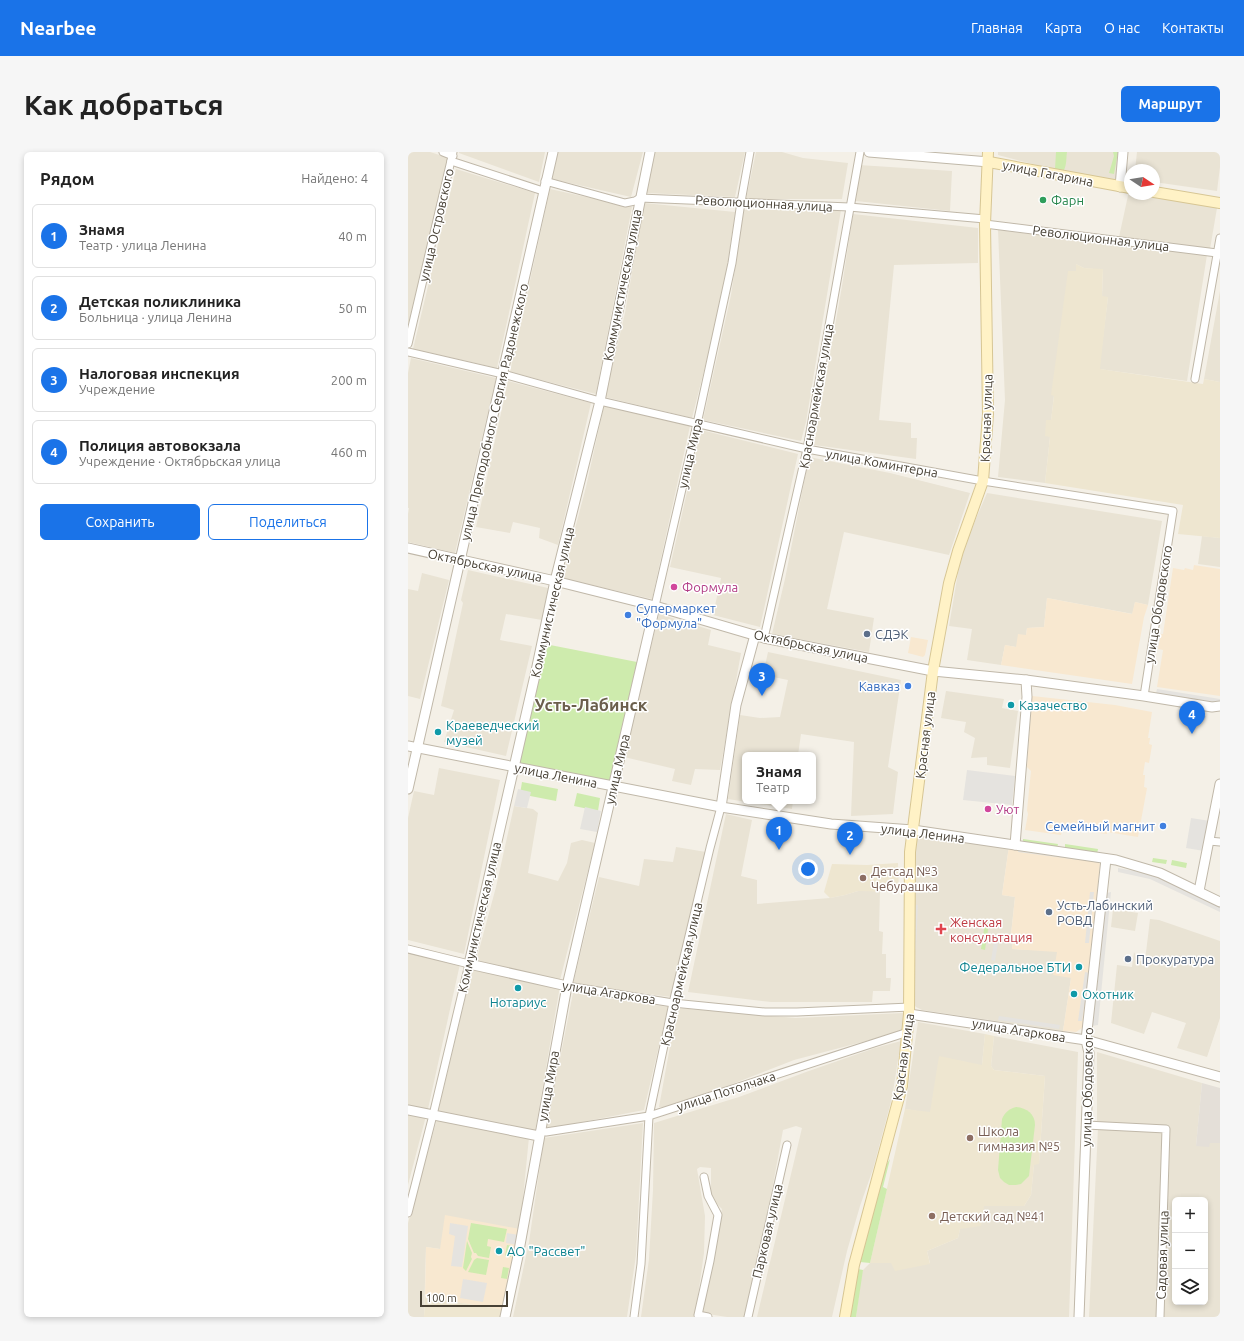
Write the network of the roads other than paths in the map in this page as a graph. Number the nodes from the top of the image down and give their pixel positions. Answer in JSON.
{"nodes":[{"id":1,"x":443,"y":152,"type":"edge"},
{"id":2,"x":553,"y":152,"type":"edge"},
{"id":3,"x":650,"y":152,"type":"edge"},
{"id":4,"x":750,"y":152,"type":"edge"},
{"id":5,"x":860,"y":152,"type":"edge"},
{"id":6,"x":869,"y":152,"type":"edge"},
{"id":7,"x":1123,"y":152,"type":"edge"},
{"id":8,"x":452,"y":156,"type":"edge"},
{"id":9,"x":989,"y":157,"type":"edge"},
{"id":10,"x":1124,"y":170,"type":"edge"},
{"id":11,"x":544,"y":186,"type":"junction"},
{"id":12,"x":1124,"y":187,"type":"edge"},
{"id":13,"x":1160,"y":193,"type":"edge"},
{"id":14,"x":640,"y":198,"type":"junction"},
{"id":15,"x":741,"y":202,"type":"junction"},
{"id":16,"x":1220,"y":202,"type":"edge"},
{"id":17,"x":849,"y":207,"type":"junction"},
{"id":18,"x":986,"y":221,"type":"junction"},
{"id":19,"x":1220,"y":238,"type":"edge"},
{"id":20,"x":1217,"y":253,"type":"junction"},
{"id":21,"x":408,"y":344,"type":"edge"},
{"id":22,"x":408,"y":352,"type":"edge"},
{"id":23,"x":503,"y":374,"type":"junction"},
{"id":24,"x":1195,"y":378,"type":"dead end"},
{"id":25,"x":600,"y":401,"type":"junction"},
{"id":26,"x":697,"y":424,"type":"junction"},
{"id":27,"x":807,"y":449,"type":"junction"},
{"id":28,"x":983,"y":482,"type":"junction"},
{"id":29,"x":1173,"y":511,"type":"joint"},
{"id":30,"x":408,"y":548,"type":"edge"},
{"id":31,"x":460,"y":560,"type":"junction"},
{"id":32,"x":555,"y":581,"type":"junction"},
{"id":33,"x":655,"y":606,"type":"junction"},
{"id":34,"x":759,"y":637,"type":"junction"},
{"id":35,"x":933,"y":671,"type":"junction"},
{"id":36,"x":1026,"y":680,"type":"junction"},
{"id":37,"x":1144,"y":696,"type":"junction"},
{"id":38,"x":1220,"y":706,"type":"edge"},
{"id":39,"x":413,"y":747,"type":"edge"},
{"id":40,"x":514,"y":767,"type":"junction"},
{"id":41,"x":1220,"y":784,"type":"edge"},
{"id":42,"x":613,"y":787,"type":"junction"},
{"id":43,"x":408,"y":789,"type":"edge"},
{"id":44,"x":721,"y":807,"type":"junction"},
{"id":45,"x":912,"y":830,"type":"junction"},
{"id":46,"x":1209,"y":841,"type":"junction"},
{"id":47,"x":1220,"y":842,"type":"edge"},
{"id":48,"x":1015,"y":845,"type":"junction"},
{"id":49,"x":1106,"y":859,"type":"junction"},
{"id":50,"x":1199,"y":891,"type":"junction"},
{"id":51,"x":1220,"y":902,"type":"edge"},
{"id":52,"x":408,"y":949,"type":"edge"},
{"id":53,"x":469,"y":964,"type":"junction"},
{"id":54,"x":566,"y":986,"type":"junction"},
{"id":55,"x":674,"y":1003,"type":"junction"},
{"id":56,"x":910,"y":1010,"type":"junction"},
{"id":57,"x":908,"y":1032,"type":"junction"},
{"id":58,"x":1086,"y":1040,"type":"junction"},
{"id":59,"x":1220,"y":1077,"type":"edge"},
{"id":60,"x":408,"y":1110,"type":"edge"},
{"id":61,"x":433,"y":1115,"type":"junction"},
{"id":62,"x":649,"y":1116,"type":"junction"},
{"id":63,"x":1086,"y":1125,"type":"junction"},
{"id":64,"x":540,"y":1133,"type":"junction"},
{"id":65,"x":787,"y":1145,"type":"dead end"},
{"id":66,"x":704,"y":1177,"type":"dead end"},
{"id":67,"x":408,"y":1213,"type":"edge"},
{"id":68,"x":505,"y":1317,"type":"edge"},
{"id":69,"x":634,"y":1317,"type":"edge"},
{"id":70,"x":708,"y":1317,"type":"edge"},
{"id":71,"x":748,"y":1317,"type":"edge"},
{"id":72,"x":845,"y":1317,"type":"edge"},
{"id":73,"x":1079,"y":1317,"type":"edge"},
{"id":74,"x":1160,"y":1317,"type":"edge"}],
"edges":[{"from":1,"to":8,"type":"street","name":"Революционная улица"},
{"from":2,"to":11,"type":"street","name":"улица Преподобного Сергия Радонежского"},
{"from":3,"to":14,"type":"street","name":"Коммунистическая улица"},
{"from":4,"to":15,"type":"street","name":"улица Мира"},
{"from":5,"to":17,"type":"street","name":"Красноармейская улица"},
{"from":6,"to":9,"type":"street","name":"улица Гагарина"},
{"from":7,"to":10,"type":"street"},
{"from":8,"to":11,"type":"street","name":"Революционная улица"},
{"from":8,"to":21,"type":"street","name":"улица Островского"},
{"from":9,"to":12,"type":"main road","name":"улица Гагарина"},
{"from":9,"to":18,"type":"main road","name":"Красная улица"},
{"from":11,"to":14,"type":"street","name":"Революционная улица"},
{"from":11,"to":23,"type":"street","name":"улица Преподобного Сергия Радонежского"},
{"from":13,"to":16,"type":"main road"},
{"from":14,"to":15,"type":"street","name":"Революционная улица"},
{"from":14,"to":25,"type":"street","name":"Коммунистическая улица"},
{"from":15,"to":17,"type":"street","name":"Революционная улица"},
{"from":15,"to":26,"type":"street","name":"улица Мира"},
{"from":17,"to":18,"type":"street","name":"Революционная улица"},
{"from":17,"to":27,"type":"street","name":"Красноармейская улица"},
{"from":18,"to":20,"type":"street","name":"Революционная улица"},
{"from":18,"to":28,"type":"main road","name":"Красная улица"},
{"from":19,"to":20,"type":"street"},
{"from":20,"to":24,"type":"street"},
{"from":22,"to":23,"type":"street","name":"улица Коминтерна"},
{"from":23,"to":25,"type":"street","name":"улица Коминтерна"},
{"from":23,"to":31,"type":"street","name":"улица Преподобного Сергия Радонежского"},
{"from":25,"to":26,"type":"street","name":"улица Коминтерна"},
{"from":25,"to":32,"type":"street","name":"Коммунистическая улица"},
{"from":26,"to":27,"type":"street","name":"улица Коминтерна"},
{"from":26,"to":33,"type":"street","name":"улица Мира"},
{"from":27,"to":28,"type":"street","name":"улица Коминтерна"},
{"from":27,"to":34,"type":"street","name":"Красноармейская улица"},
{"from":28,"to":29,"type":"street","name":"улица Коминтерна"},
{"from":28,"to":35,"type":"main road","name":"Красная улица"},
{"from":29,"to":37,"type":"street","name":"улица Ободовского"},
{"from":30,"to":31,"type":"street","name":"Октябрьская улица"},
{"from":31,"to":32,"type":"street","name":"Октябрьская улица"},
{"from":31,"to":39,"type":"street","name":"улица Преподобного Сергия Радонежского"},
{"from":32,"to":33,"type":"street","name":"Октябрьская улица"},
{"from":32,"to":40,"type":"street","name":"Коммунистическая улица"},
{"from":33,"to":34,"type":"street","name":"Октябрьская улица"},
{"from":33,"to":42,"type":"street","name":"улица Мира"},
{"from":34,"to":35,"type":"street","name":"Октябрьская улица"},
{"from":34,"to":44,"type":"street","name":"Красноармейская улица"},
{"from":35,"to":36,"type":"street","name":"Октябрьская улица"},
{"from":35,"to":45,"type":"main road","name":"Красная улица"},
{"from":36,"to":37,"type":"street","name":"Октябрьская улица"},
{"from":36,"to":48,"type":"street"},
{"from":37,"to":38,"type":"street","name":"Октябрьская улица"},
{"from":39,"to":40,"type":"street","name":"улица Ленина"},
{"from":39,"to":43,"type":"street","name":"улица Преподобного Сергия Радонежского"},
{"from":40,"to":42,"type":"street","name":"улица Ленина"},
{"from":40,"to":53,"type":"street","name":"Коммунистическая улица"},
{"from":41,"to":46,"type":"street"},
{"from":42,"to":44,"type":"street","name":"улица Ленина"},
{"from":42,"to":54,"type":"street","name":"улица Мира"},
{"from":44,"to":45,"type":"street","name":"улица Ленина"},
{"from":44,"to":55,"type":"street","name":"Красноармейская улица"},
{"from":45,"to":48,"type":"street","name":"улица Ленина"},
{"from":45,"to":56,"type":"main road","name":"Красная улица"},
{"from":46,"to":47,"type":"street"},
{"from":46,"to":50,"type":"street"},
{"from":48,"to":49,"type":"street","name":"улица Ленина"},
{"from":49,"to":50,"type":"street","name":"улица Ленина"},
{"from":49,"to":58,"type":"street","name":"улица Ободовского"},
{"from":50,"to":51,"type":"street","name":"улица Ленина"},
{"from":52,"to":53,"type":"street","name":"улица Агаркова"},
{"from":53,"to":54,"type":"street","name":"улица Агаркова"},
{"from":53,"to":61,"type":"street","name":"Коммунистическая улица"},
{"from":54,"to":55,"type":"street","name":"улица Агаркова"},
{"from":54,"to":64,"type":"street","name":"улица Мира"},
{"from":55,"to":56,"type":"street","name":"улица Агаркова"},
{"from":55,"to":62,"type":"street","name":"Красноармейская улица"},
{"from":56,"to":57,"type":"main road","name":"Красная улица"},
{"from":56,"to":58,"type":"street","name":"улица Агаркова"},
{"from":57,"to":62,"type":"street","name":"улица Потолчака"},
{"from":57,"to":72,"type":"main road","name":"Красная улица"},
{"from":58,"to":59,"type":"street","name":"улица Агаркова"},
{"from":58,"to":63,"type":"street","name":"улица Ободовского"},
{"from":60,"to":61,"type":"street","name":"улица Потолчака"},
{"from":61,"to":64,"type":"street","name":"улица Потолчака"},
{"from":61,"to":67,"type":"street","name":"Коммунистическая улица"},
{"from":62,"to":64,"type":"street","name":"улица Потолчака"},
{"from":62,"to":69,"type":"street","name":"Красноармейская улица"},
{"from":63,"to":73,"type":"street","name":"улица Ободовского"},
{"from":63,"to":74,"type":"street","name":"Садовая улица"},
{"from":64,"to":68,"type":"street","name":"улица Мира"},
{"from":65,"to":71,"type":"street","name":"Парковая улица"},
{"from":66,"to":70,"type":"street"}]}
